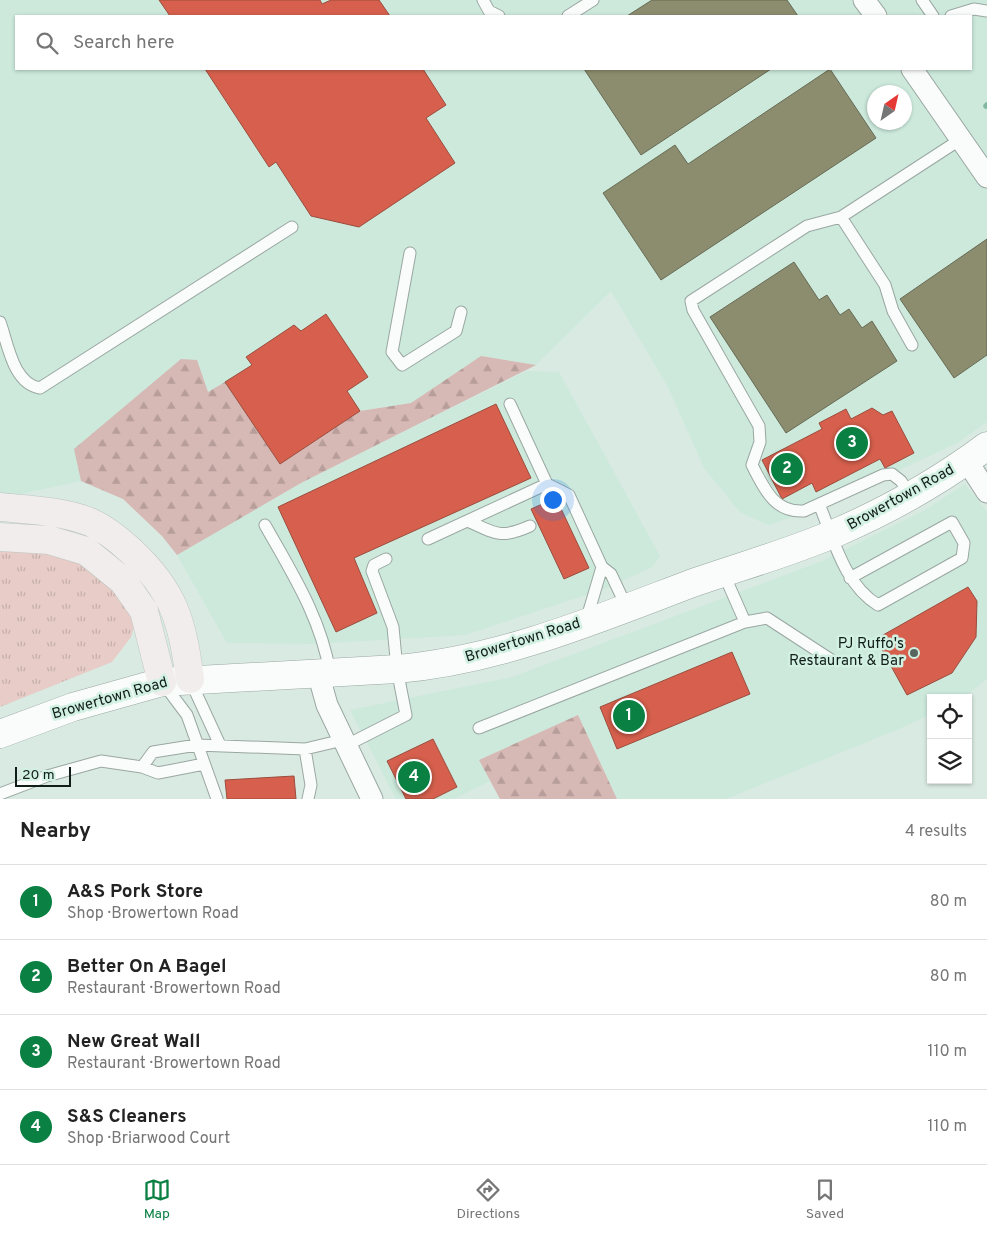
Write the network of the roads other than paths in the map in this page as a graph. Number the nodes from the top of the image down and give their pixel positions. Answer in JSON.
{"nodes":[{"id":1,"x":483,"y":0,"type":"edge"},
{"id":2,"x":594,"y":0,"type":"edge"},
{"id":3,"x":864,"y":0,"type":"edge"},
{"id":4,"x":922,"y":0,"type":"edge"},
{"id":5,"x":987,"y":11,"type":"edge"},
{"id":6,"x":497,"y":15,"type":"edge"},
{"id":7,"x":570,"y":15,"type":"edge"},
{"id":8,"x":875,"y":15,"type":"edge"},
{"id":9,"x":932,"y":15,"type":"edge"},
{"id":10,"x":954,"y":15,"type":"edge"},
{"id":11,"x":913,"y":70,"type":"edge"},
{"id":12,"x":961,"y":139,"type":"junction"},
{"id":13,"x":987,"y":177,"type":"edge"},
{"id":14,"x":841,"y":217,"type":"junction"},
{"id":15,"x":292,"y":228,"type":"dead end"},
{"id":16,"x":410,"y":253,"type":"dead end"},
{"id":17,"x":461,"y":312,"type":"dead end"},
{"id":18,"x":0,"y":322,"type":"edge"},
{"id":19,"x":912,"y":345,"type":"dead end"},
{"id":20,"x":510,"y":404,"type":"dead end"},
{"id":21,"x":977,"y":454,"type":"edge"},
{"id":22,"x":547,"y":484,"type":"junction"},
{"id":23,"x":987,"y":492,"type":"edge"},
{"id":24,"x":910,"y":495,"type":"junction"},
{"id":25,"x":818,"y":504,"type":"junction"},
{"id":26,"x":0,"y":507,"type":"edge"},
{"id":27,"x":468,"y":520,"type":"junction"},
{"id":28,"x":265,"y":525,"type":"dead end"},
{"id":29,"x":530,"y":526,"type":"dead end"},
{"id":30,"x":831,"y":535,"type":"junction"},
{"id":31,"x":0,"y":536,"type":"edge"},
{"id":32,"x":428,"y":540,"type":"dead end"},
{"id":33,"x":386,"y":559,"type":"dead end"},
{"id":34,"x":602,"y":567,"type":"junction"},
{"id":35,"x":723,"y":572,"type":"junction"},
{"id":36,"x":850,"y":578,"type":"junction"},
{"id":37,"x":627,"y":608,"type":"junction"},
{"id":38,"x":744,"y":622,"type":"junction"},
{"id":39,"x":585,"y":623,"type":"junction"},
{"id":40,"x":833,"y":661,"type":"dead end"},
{"id":41,"x":397,"y":669,"type":"junction"},
{"id":42,"x":324,"y":673,"type":"junction"},
{"id":43,"x":190,"y":679,"type":"junction"},
{"id":44,"x":162,"y":682,"type":"junction"},
{"id":45,"x":479,"y":728,"type":"dead end"},
{"id":46,"x":0,"y":734,"type":"edge"},
{"id":47,"x":344,"y":743,"type":"junction"},
{"id":48,"x":197,"y":745,"type":"junction"},
{"id":49,"x":220,"y":745,"type":"junction"},
{"id":50,"x":304,"y":749,"type":"junction"},
{"id":51,"x":204,"y":764,"type":"junction"},
{"id":52,"x":142,"y":767,"type":"junction"},
{"id":53,"x":0,"y":794,"type":"edge"},
{"id":54,"x":217,"y":799,"type":"edge"},
{"id":55,"x":308,"y":799,"type":"edge"},
{"id":56,"x":372,"y":799,"type":"edge"}],
"edges":[{"from":1,"to":6,"type":"lane"},
{"from":2,"to":7,"type":"lane"},
{"from":3,"to":8,"type":"street"},
{"from":4,"to":9,"type":"lane"},
{"from":5,"to":10,"type":"lane"},
{"from":11,"to":12,"type":"street"},
{"from":12,"to":13,"type":"street"},
{"from":12,"to":14,"type":"lane"},
{"from":14,"to":19,"type":"lane"},
{"from":14,"to":25,"type":"lane"},
{"from":15,"to":18,"type":"lane"},
{"from":16,"to":17,"type":"lane"},
{"from":20,"to":22,"type":"lane"},
{"from":21,"to":23,"type":"street"},
{"from":21,"to":24,"type":"street","name":"Browertown Road"},
{"from":22,"to":27,"type":"lane"},
{"from":22,"to":34,"type":"lane"},
{"from":24,"to":25,"type":"lane"},
{"from":24,"to":30,"type":"street","name":"Browertown Road"},
{"from":25,"to":30,"type":"lane"},
{"from":26,"to":43,"type":"highway"},
{"from":27,"to":29,"type":"lane"},
{"from":27,"to":32,"type":"lane"},
{"from":28,"to":42,"type":"lane"},
{"from":30,"to":35,"type":"street","name":"Browertown Road"},
{"from":30,"to":36,"type":"lane"},
{"from":31,"to":44,"type":"highway"},
{"from":33,"to":41,"type":"lane"},
{"from":34,"to":37,"type":"lane"},
{"from":34,"to":39,"type":"lane"},
{"from":35,"to":37,"type":"street","name":"Browertown Road"},
{"from":35,"to":38,"type":"lane"},
{"from":36,"to":36,"type":"lane"},
{"from":37,"to":39,"type":"street","name":"Browertown Road"},
{"from":38,"to":40,"type":"lane"},
{"from":38,"to":45,"type":"lane"},
{"from":39,"to":41,"type":"street","name":"Browertown Road"},
{"from":41,"to":42,"type":"street","name":"Browertown Road"},
{"from":41,"to":47,"type":"lane"},
{"from":42,"to":43,"type":"street","name":"Browertown Road"},
{"from":42,"to":47,"type":"street"},
{"from":43,"to":44,"type":"street","name":"Browertown Road"},
{"from":43,"to":49,"type":"lane"},
{"from":44,"to":46,"type":"street","name":"Browertown Road"},
{"from":44,"to":48,"type":"lane"},
{"from":47,"to":50,"type":"lane"},
{"from":47,"to":56,"type":"street"},
{"from":48,"to":49,"type":"lane"},
{"from":48,"to":51,"type":"lane"},
{"from":48,"to":52,"type":"lane"},
{"from":49,"to":50,"type":"lane"},
{"from":50,"to":55,"type":"lane"},
{"from":51,"to":52,"type":"lane"},
{"from":51,"to":54,"type":"lane"},
{"from":52,"to":53,"type":"lane"}]}
